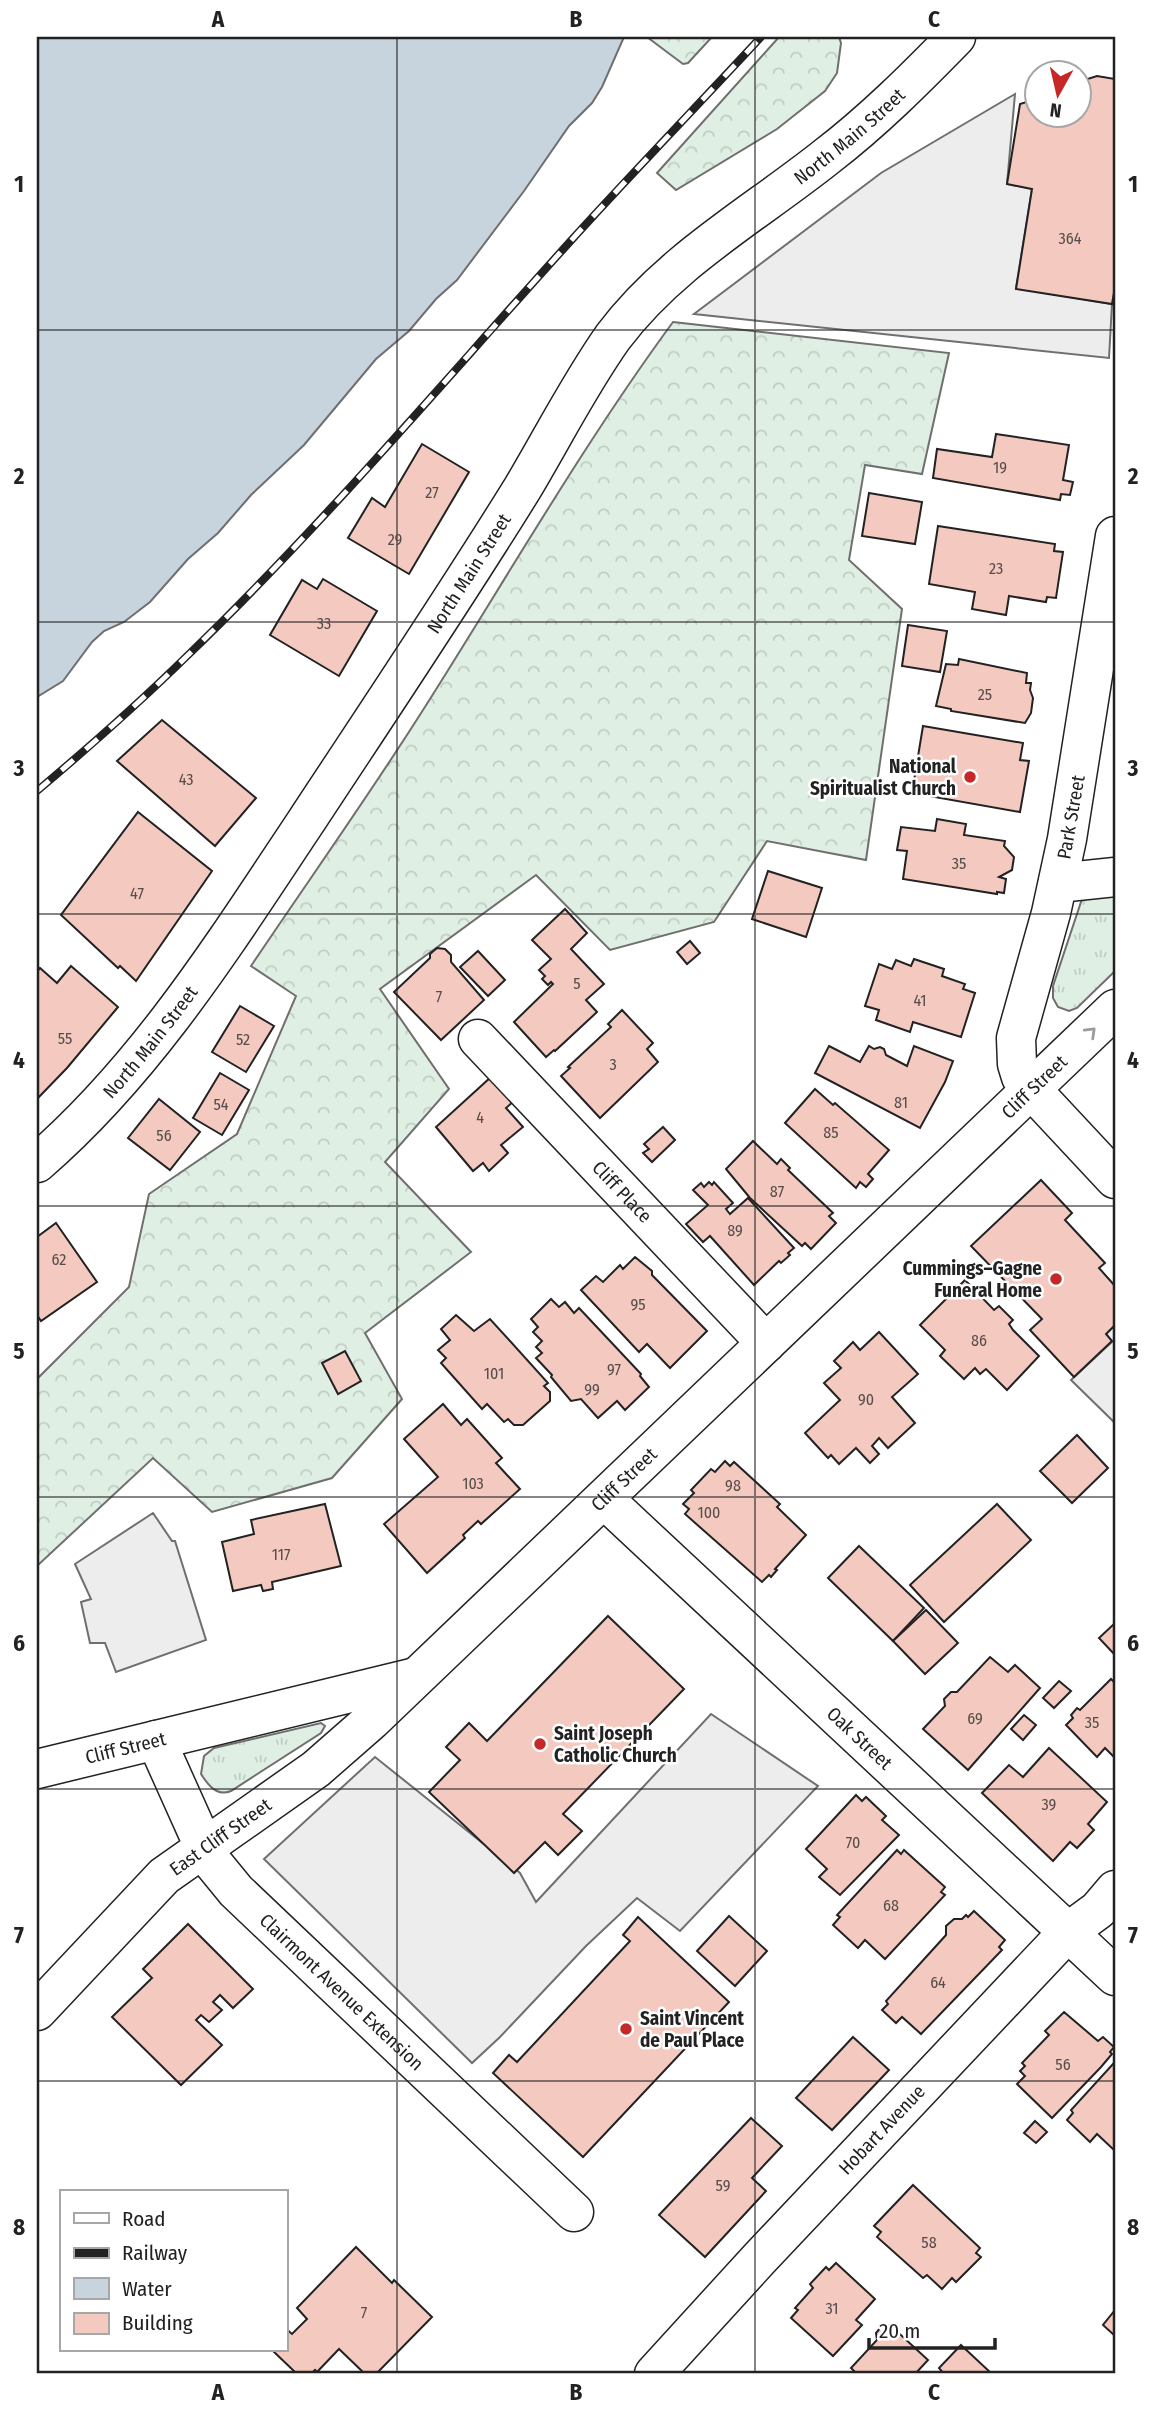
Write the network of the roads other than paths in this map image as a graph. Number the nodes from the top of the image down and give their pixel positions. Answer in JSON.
{"nodes":[{"id":1,"x":956,"y":37,"type":"edge"},
{"id":2,"x":1115,"y":536,"type":"edge"},
{"id":3,"x":1115,"y":877,"type":"edge"},
{"id":4,"x":1058,"y":883,"type":"junction"},
{"id":5,"x":1115,"y":1009,"type":"edge"},
{"id":6,"x":478,"y":1039,"type":"dead end"},
{"id":7,"x":1031,"y":1090,"type":"junction"},
{"id":8,"x":37,"y":1163,"type":"edge"},
{"id":9,"x":1115,"y":1179,"type":"edge"},
{"id":10,"x":766,"y":1343,"type":"junction"},
{"id":11,"x":604,"y":1499,"type":"junction"},
{"id":12,"x":418,"y":1677,"type":"junction"},
{"id":13,"x":156,"y":1740,"type":"junction"},
{"id":14,"x":37,"y":1769,"type":"edge"},
{"id":15,"x":203,"y":1847,"type":"junction"},
{"id":16,"x":1115,"y":1891,"type":"edge"},
{"id":17,"x":1068,"y":1932,"type":"junction"},
{"id":18,"x":1115,"y":1976,"type":"edge"},
{"id":19,"x":37,"y":2011,"type":"edge"},
{"id":20,"x":574,"y":2212,"type":"dead end"},
{"id":21,"x":654,"y":2374,"type":"edge"}],
"edges":[{"from":1,"to":8,"type":"street","name":"North Main Street"},
{"from":2,"to":4,"type":"street","name":"Park Street"},
{"from":3,"to":4,"type":"street"},
{"from":4,"to":7,"type":"street","name":"Park Street"},
{"from":7,"to":5,"type":"street","name":"Cliff Street","one_way":true},
{"from":6,"to":10,"type":"street","name":"Cliff Place"},
{"from":7,"to":9,"type":"street","name":"Park Street"},
{"from":7,"to":10,"type":"street","name":"Cliff Street"},
{"from":10,"to":11,"type":"street","name":"Cliff Street"},
{"from":11,"to":12,"type":"street","name":"Cliff Street"},
{"from":11,"to":17,"type":"street","name":"Oak Street"},
{"from":12,"to":13,"type":"street","name":"Cliff Street"},
{"from":12,"to":15,"type":"street","name":"East Cliff Street"},
{"from":13,"to":14,"type":"street","name":"Cliff Street"},
{"from":13,"to":15,"type":"street","name":"Clairmont Avenue Extension"},
{"from":15,"to":19,"type":"street","name":"East Cliff Street"},
{"from":15,"to":20,"type":"street","name":"Clairmont Avenue Extension"},
{"from":16,"to":17,"type":"street","name":"Hobart Avenue"},
{"from":17,"to":18,"type":"street","name":"Oak Street"},
{"from":17,"to":21,"type":"street","name":"Hobart Avenue"}]}
